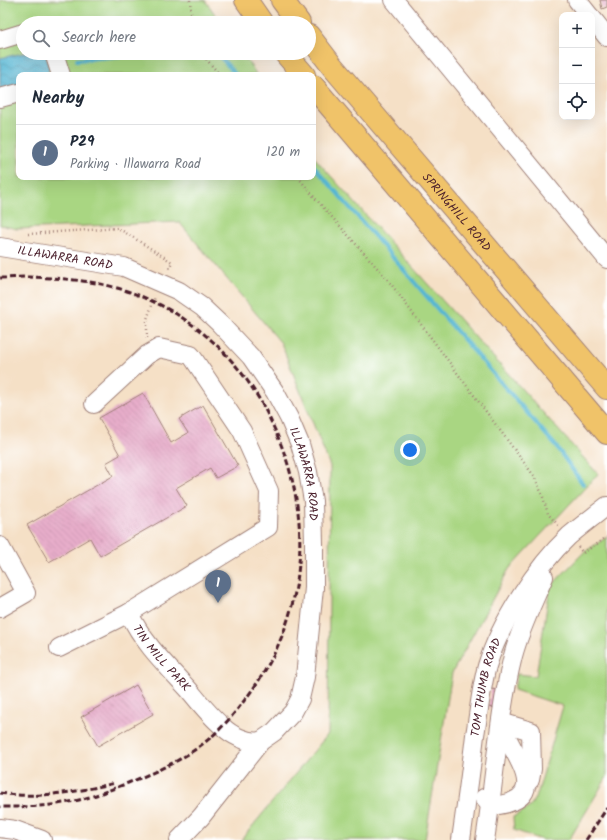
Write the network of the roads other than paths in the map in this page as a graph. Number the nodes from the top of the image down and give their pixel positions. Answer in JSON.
{"nodes":[{"id":1,"x":246,"y":0,"type":"edge"},
{"id":2,"x":282,"y":0,"type":"edge"},
{"id":3,"x":394,"y":0,"type":"edge"},
{"id":4,"x":577,"y":0,"type":"edge"},
{"id":5,"x":587,"y":12,"type":"edge"},
{"id":6,"x":257,"y":16,"type":"edge"},
{"id":7,"x":294,"y":16,"type":"edge"},
{"id":8,"x":595,"y":22,"type":"edge"},
{"id":9,"x":16,"y":35,"type":"edge"},
{"id":10,"x":607,"y":37,"type":"edge"},
{"id":11,"x":0,"y":40,"type":"edge"},
{"id":12,"x":316,"y":45,"type":"edge"},
{"id":13,"x":56,"y":60,"type":"edge"},
{"id":14,"x":292,"y":60,"type":"edge"},
{"id":15,"x":60,"y":72,"type":"edge"},
{"id":16,"x":302,"y":72,"type":"edge"},
{"id":17,"x":316,"y":90,"type":"edge"},
{"id":18,"x":16,"y":94,"type":"edge"},
{"id":19,"x":0,"y":98,"type":"edge"},
{"id":20,"x":0,"y":248,"type":"edge"},
{"id":21,"x":607,"y":259,"type":"edge"},
{"id":22,"x":607,"y":388,"type":"edge"},
{"id":23,"x":94,"y":404,"type":"dead end"},
{"id":24,"x":607,"y":433,"type":"edge"},
{"id":25,"x":607,"y":506,"type":"edge"},
{"id":26,"x":607,"y":521,"type":"edge"},
{"id":27,"x":571,"y":535,"type":"junction"},
{"id":28,"x":0,"y":546,"type":"edge"},
{"id":29,"x":554,"y":552,"type":"junction"},
{"id":30,"x":4,"y":564,"type":"edge"},
{"id":31,"x":0,"y":608,"type":"edge"},
{"id":32,"x":129,"y":613,"type":"junction"},
{"id":33,"x":59,"y":648,"type":"dead end"},
{"id":34,"x":500,"y":722,"type":"junction"},
{"id":35,"x":476,"y":728,"type":"junction"},
{"id":36,"x":261,"y":741,"type":"junction"},
{"id":37,"x":520,"y":795,"type":"junction"},
{"id":38,"x":491,"y":806,"type":"junction"},
{"id":39,"x":0,"y":828,"type":"edge"},
{"id":40,"x":42,"y":840,"type":"edge"},
{"id":41,"x":179,"y":840,"type":"edge"},
{"id":42,"x":461,"y":840,"type":"edge"},
{"id":43,"x":485,"y":840,"type":"edge"}],
"edges":[{"from":1,"to":6,"type":"main road"},
{"from":2,"to":7,"type":"main road"},
{"from":3,"to":21,"type":"street"},
{"from":4,"to":5,"type":"street"},
{"from":8,"to":10,"type":"street"},
{"from":9,"to":11,"type":"street"},
{"from":12,"to":22,"type":"main road","name":"SPRINGHILL ROAD"},
{"from":13,"to":15,"type":"street"},
{"from":14,"to":16,"type":"main road"},
{"from":17,"to":24,"type":"main road"},
{"from":18,"to":19,"type":"street"},
{"from":20,"to":36,"type":"street","name":"ILLAWARRA ROAD"},
{"from":23,"to":32,"type":"street"},
{"from":25,"to":27,"type":"street","name":"TOM THUMB ROAD"},
{"from":26,"to":27,"type":"street","name":"TOM THUMB ROAD"},
{"from":27,"to":29,"type":"street","name":"TOM THUMB ROAD"},
{"from":28,"to":30,"type":"street"},
{"from":29,"to":34,"type":"street","name":"TOM THUMB ROAD"},
{"from":29,"to":35,"type":"street","name":"TOM THUMB ROAD"},
{"from":30,"to":31,"type":"street"},
{"from":32,"to":33,"type":"street","name":"TIN MILL PARK"},
{"from":32,"to":36,"type":"street","name":"TIN MILL PARK"},
{"from":34,"to":37,"type":"street"},
{"from":34,"to":37,"type":"street"},
{"from":34,"to":38,"type":"street","name":"TOM THUMB ROAD"},
{"from":35,"to":38,"type":"street"},
{"from":35,"to":42,"type":"street","name":"TOM THUMB ROAD"},
{"from":36,"to":41,"type":"street","name":"ILLAWARRA ROAD"},
{"from":37,"to":38,"type":"street"},
{"from":38,"to":43,"type":"street","name":"TOM THUMB ROAD"},
{"from":39,"to":40,"type":"street"}]}
